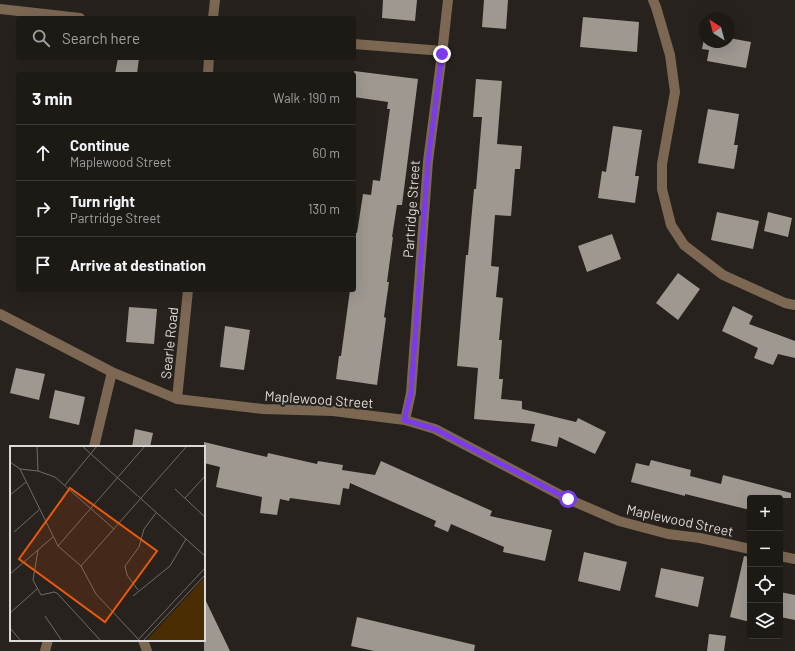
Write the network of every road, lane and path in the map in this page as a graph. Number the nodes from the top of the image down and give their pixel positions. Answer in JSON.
{"nodes":[{"id":1,"x":215,"y":0,"type":"edge"},
{"id":2,"x":448,"y":0,"type":"edge"},
{"id":3,"x":653,"y":0,"type":"edge"},
{"id":4,"x":0,"y":9,"type":"edge"},
{"id":5,"x":62,"y":16,"type":"edge"},
{"id":6,"x":213,"y":16,"type":"edge"},
{"id":7,"x":356,"y":44,"type":"edge"},
{"id":8,"x":443,"y":51,"type":"junction"},
{"id":9,"x":209,"y":60,"type":"edge"},
{"id":10,"x":208,"y":72,"type":"edge"},
{"id":11,"x":188,"y":292,"type":"edge"},
{"id":12,"x":795,"y":305,"type":"edge"},
{"id":13,"x":0,"y":314,"type":"edge"},
{"id":14,"x":112,"y":372,"type":"junction"},
{"id":15,"x":177,"y":400,"type":"junction"},
{"id":16,"x":404,"y":420,"type":"junction"},
{"id":17,"x":94,"y":446,"type":"edge"},
{"id":18,"x":747,"y":548,"type":"edge"},
{"id":19,"x":783,"y":557,"type":"edge"},
{"id":20,"x":795,"y":559,"type":"edge"},
{"id":21,"x":48,"y":641,"type":"edge"},
{"id":22,"x":142,"y":641,"type":"edge"},
{"id":23,"x":46,"y":651,"type":"edge"},
{"id":24,"x":147,"y":651,"type":"edge"}],
"edges":[{"from":1,"to":6,"type":"street"},
{"from":2,"to":8,"type":"street","name":"Partridge Street"},
{"from":3,"to":12,"type":"street"},
{"from":4,"to":5,"type":"street"},
{"from":7,"to":8,"type":"street"},
{"from":8,"to":16,"type":"street","name":"Partridge Street"},
{"from":9,"to":10,"type":"street"},
{"from":11,"to":15,"type":"street","name":"Searle Road"},
{"from":13,"to":14,"type":"street","name":"Maplewood Street"},
{"from":14,"to":15,"type":"street","name":"Maplewood Street"},
{"from":14,"to":17,"type":"street"},
{"from":15,"to":16,"type":"street","name":"Maplewood Street"},
{"from":16,"to":18,"type":"street","name":"Maplewood Street"},
{"from":19,"to":20,"type":"street"},
{"from":21,"to":23,"type":"street"},
{"from":22,"to":24,"type":"street"}]}
